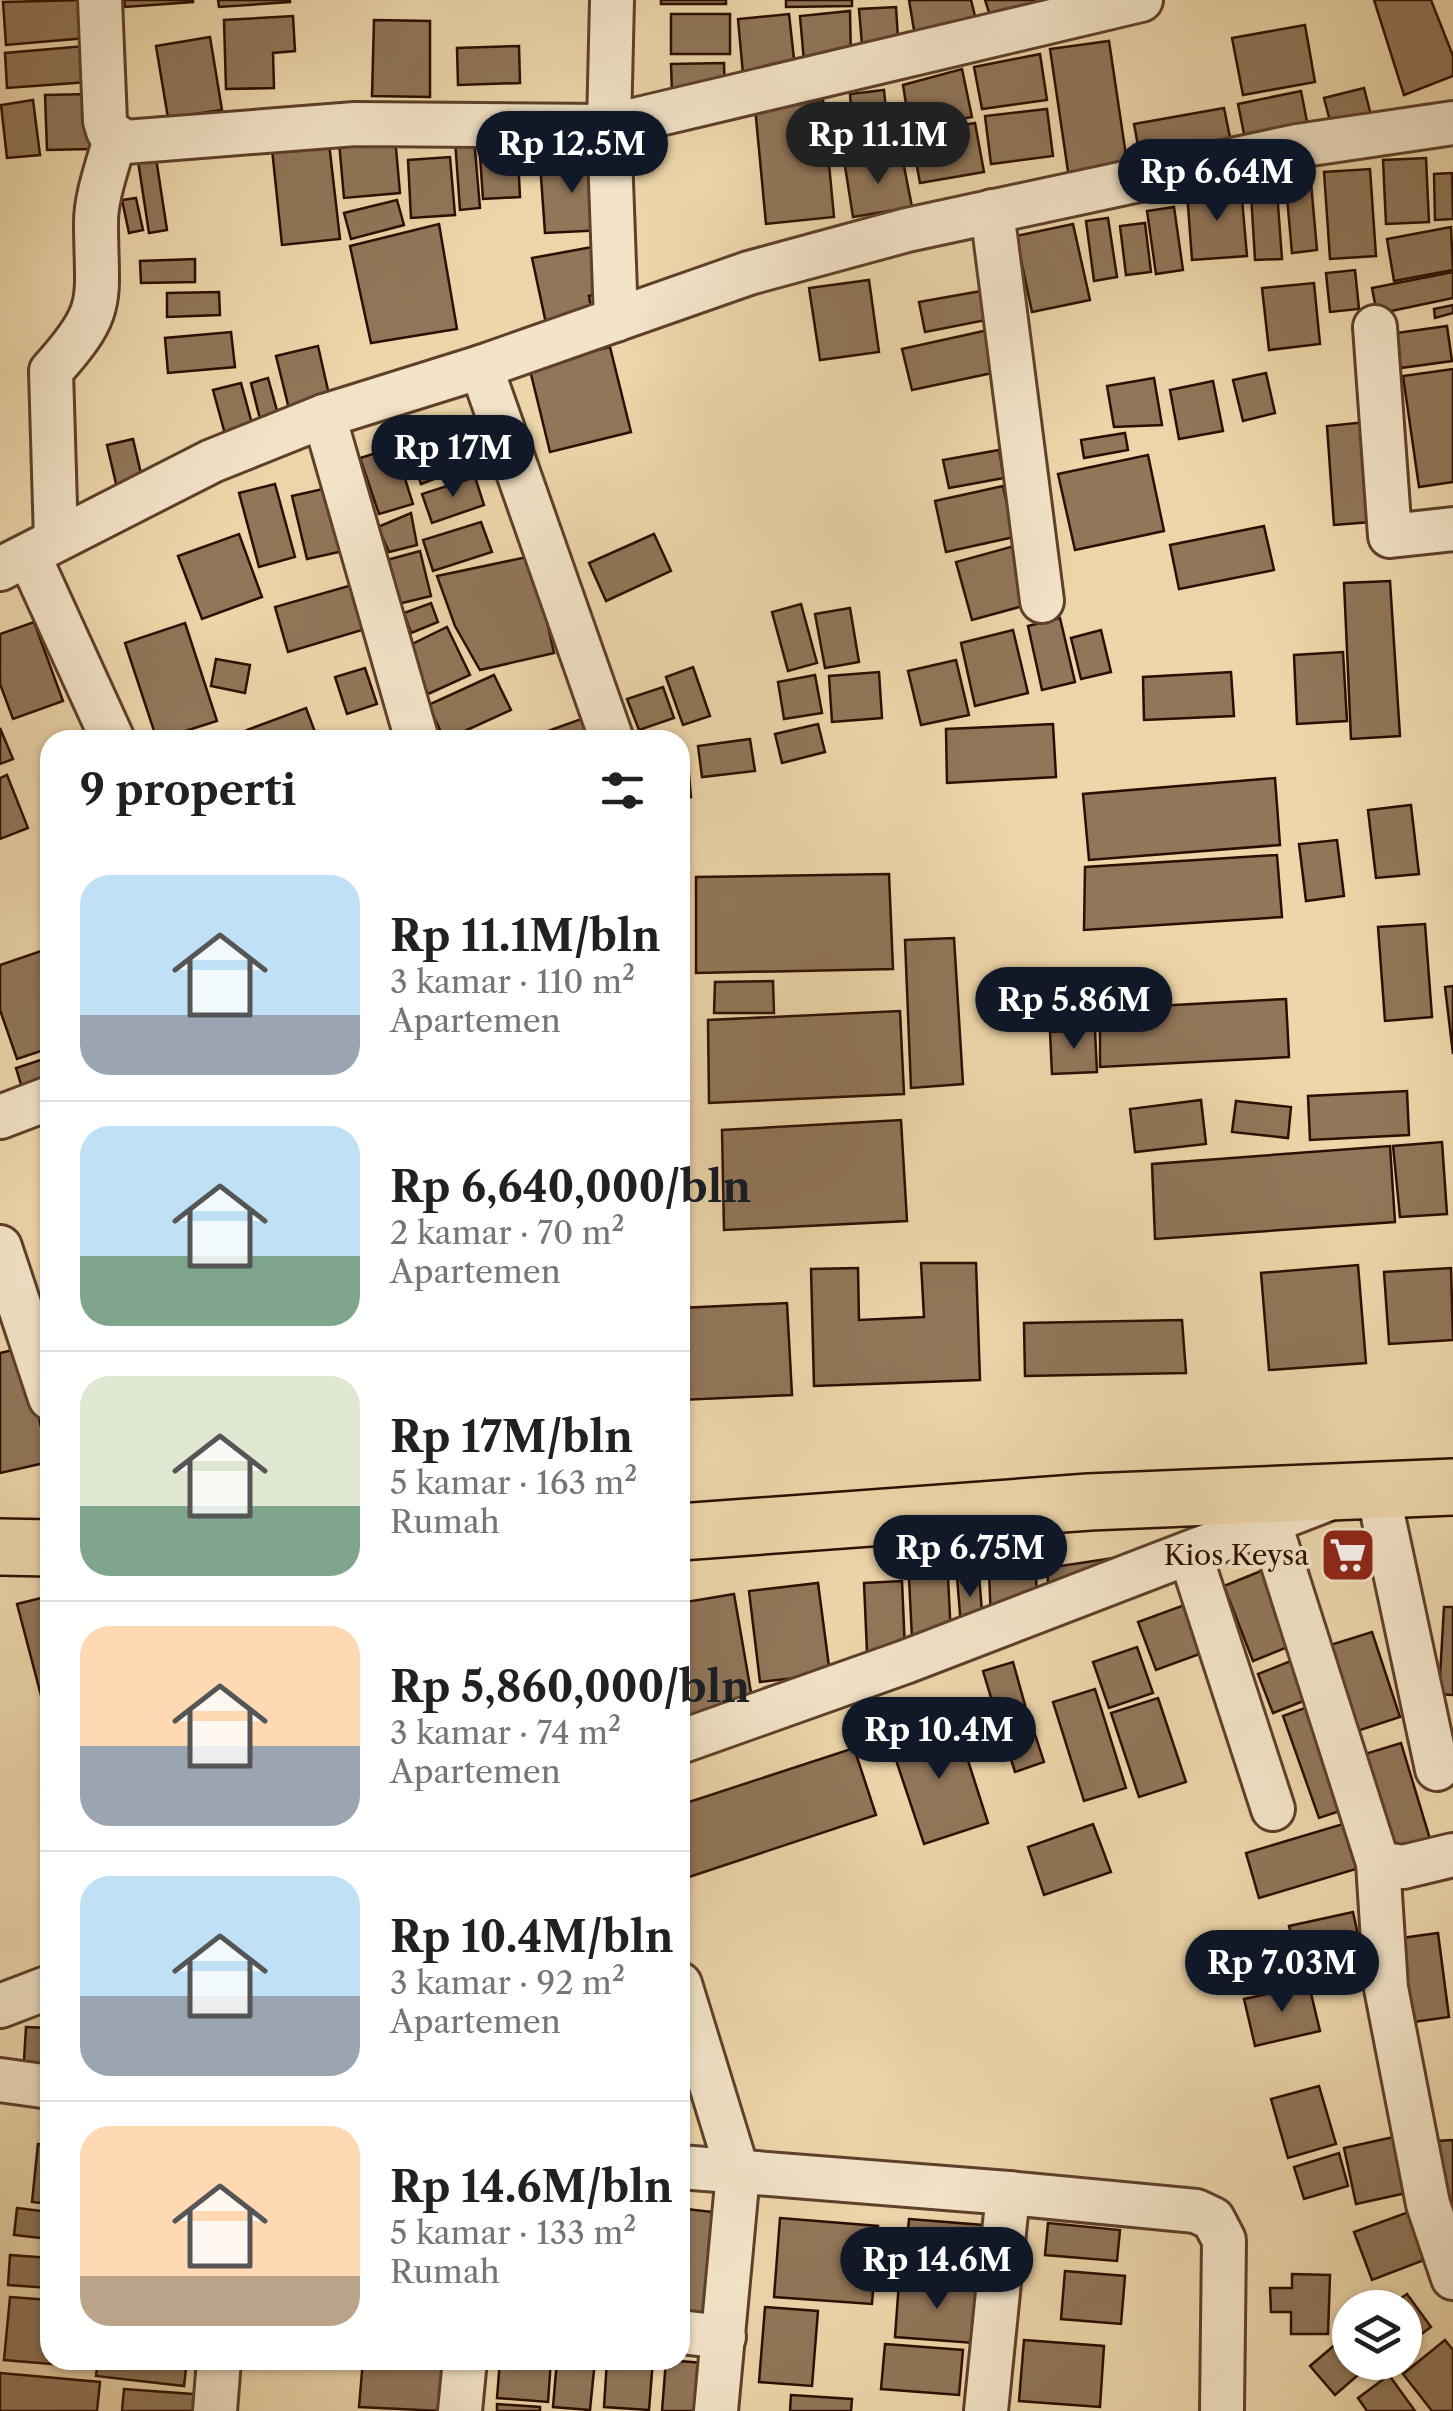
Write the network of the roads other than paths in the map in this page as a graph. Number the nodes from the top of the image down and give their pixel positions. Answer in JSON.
{"nodes":[{"id":1,"x":100,"y":0,"type":"edge"},
{"id":2,"x":612,"y":0,"type":"edge"},
{"id":3,"x":1140,"y":0,"type":"edge"},
{"id":4,"x":1453,"y":123,"type":"edge"},
{"id":5,"x":609,"y":126,"type":"junction"},
{"id":6,"x":114,"y":138,"type":"junction"},
{"id":7,"x":992,"y":211,"type":"junction"},
{"id":8,"x":616,"y":320,"type":"junction"},
{"id":9,"x":1375,"y":327,"type":"dead end"},
{"id":10,"x":482,"y":367,"type":"junction"},
{"id":11,"x":324,"y":416,"type":"junction"},
{"id":12,"x":1453,"y":529,"type":"edge"},
{"id":13,"x":28,"y":555,"type":"edge"},
{"id":14,"x":1042,"y":601,"type":"dead end"},
{"id":15,"x":108,"y":730,"type":"edge"},
{"id":16,"x":414,"y":730,"type":"edge"},
{"id":17,"x":609,"y":730,"type":"edge"},
{"id":18,"x":40,"y":1102,"type":"edge"},
{"id":19,"x":0,"y":1117,"type":"edge"},
{"id":20,"x":0,"y":1247,"type":"edge"},
{"id":21,"x":40,"y":1368,"type":"edge"},
{"id":22,"x":1453,"y":1487,"type":"edge"},
{"id":23,"x":1364,"y":1489,"type":"junction"},
{"id":24,"x":1270,"y":1524,"type":"junction"},
{"id":25,"x":690,"y":1531,"type":"edge"},
{"id":26,"x":0,"y":1547,"type":"edge"},
{"id":27,"x":40,"y":1548,"type":"edge"},
{"id":28,"x":1190,"y":1554,"type":"junction"},
{"id":29,"x":690,"y":1738,"type":"edge"},
{"id":30,"x":1437,"y":1769,"type":"dead end"},
{"id":31,"x":1273,"y":1809,"type":"dead end"},
{"id":32,"x":1453,"y":1855,"type":"edge"},
{"id":33,"x":1378,"y":1862,"type":"junction"},
{"id":34,"x":40,"y":1991,"type":"edge"},
{"id":35,"x":0,"y":2006,"type":"edge"},
{"id":36,"x":690,"y":2017,"type":"edge"},
{"id":37,"x":0,"y":2080,"type":"edge"},
{"id":38,"x":40,"y":2086,"type":"edge"},
{"id":39,"x":690,"y":2168,"type":"edge"},
{"id":40,"x":738,"y":2173,"type":"junction"},
{"id":41,"x":1008,"y":2193,"type":"junction"},
{"id":42,"x":1453,"y":2278,"type":"edge"},
{"id":43,"x":690,"y":2333,"type":"edge"},
{"id":44,"x":724,"y":2336,"type":"junction"},
{"id":45,"x":218,"y":2370,"type":"edge"},
{"id":46,"x":464,"y":2370,"type":"edge"},
{"id":47,"x":215,"y":2411,"type":"edge"},
{"id":48,"x":460,"y":2411,"type":"edge"},
{"id":49,"x":716,"y":2411,"type":"edge"},
{"id":50,"x":986,"y":2411,"type":"edge"},
{"id":51,"x":1222,"y":2411,"type":"edge"}],
"edges":[{"from":1,"to":6,"type":"street"},
{"from":2,"to":5,"type":"street"},
{"from":3,"to":5,"type":"street"},
{"from":4,"to":7,"type":"street"},
{"from":5,"to":6,"type":"street"},
{"from":5,"to":8,"type":"street"},
{"from":6,"to":13,"type":"street"},
{"from":7,"to":8,"type":"street"},
{"from":7,"to":14,"type":"street"},
{"from":8,"to":10,"type":"street"},
{"from":9,"to":12,"type":"street"},
{"from":10,"to":11,"type":"street"},
{"from":10,"to":17,"type":"street"},
{"from":11,"to":13,"type":"street"},
{"from":11,"to":16,"type":"street"},
{"from":13,"to":15,"type":"street"},
{"from":18,"to":19,"type":"street"},
{"from":20,"to":21,"type":"street"},
{"from":22,"to":23,"type":"highway"},
{"from":23,"to":24,"type":"street"},
{"from":23,"to":25,"type":"highway"},
{"from":23,"to":30,"type":"street"},
{"from":24,"to":28,"type":"street"},
{"from":24,"to":33,"type":"street"},
{"from":26,"to":27,"type":"highway"},
{"from":28,"to":29,"type":"street"},
{"from":28,"to":31,"type":"street"},
{"from":32,"to":33,"type":"street"},
{"from":33,"to":42,"type":"street"},
{"from":34,"to":35,"type":"street"},
{"from":36,"to":40,"type":"street"},
{"from":37,"to":38,"type":"street"},
{"from":39,"to":40,"type":"street"},
{"from":40,"to":41,"type":"street"},
{"from":40,"to":44,"type":"street"},
{"from":41,"to":50,"type":"street"},
{"from":41,"to":51,"type":"street"},
{"from":43,"to":44,"type":"street"},
{"from":44,"to":49,"type":"street"},
{"from":45,"to":47,"type":"street"},
{"from":46,"to":48,"type":"street"}]}
